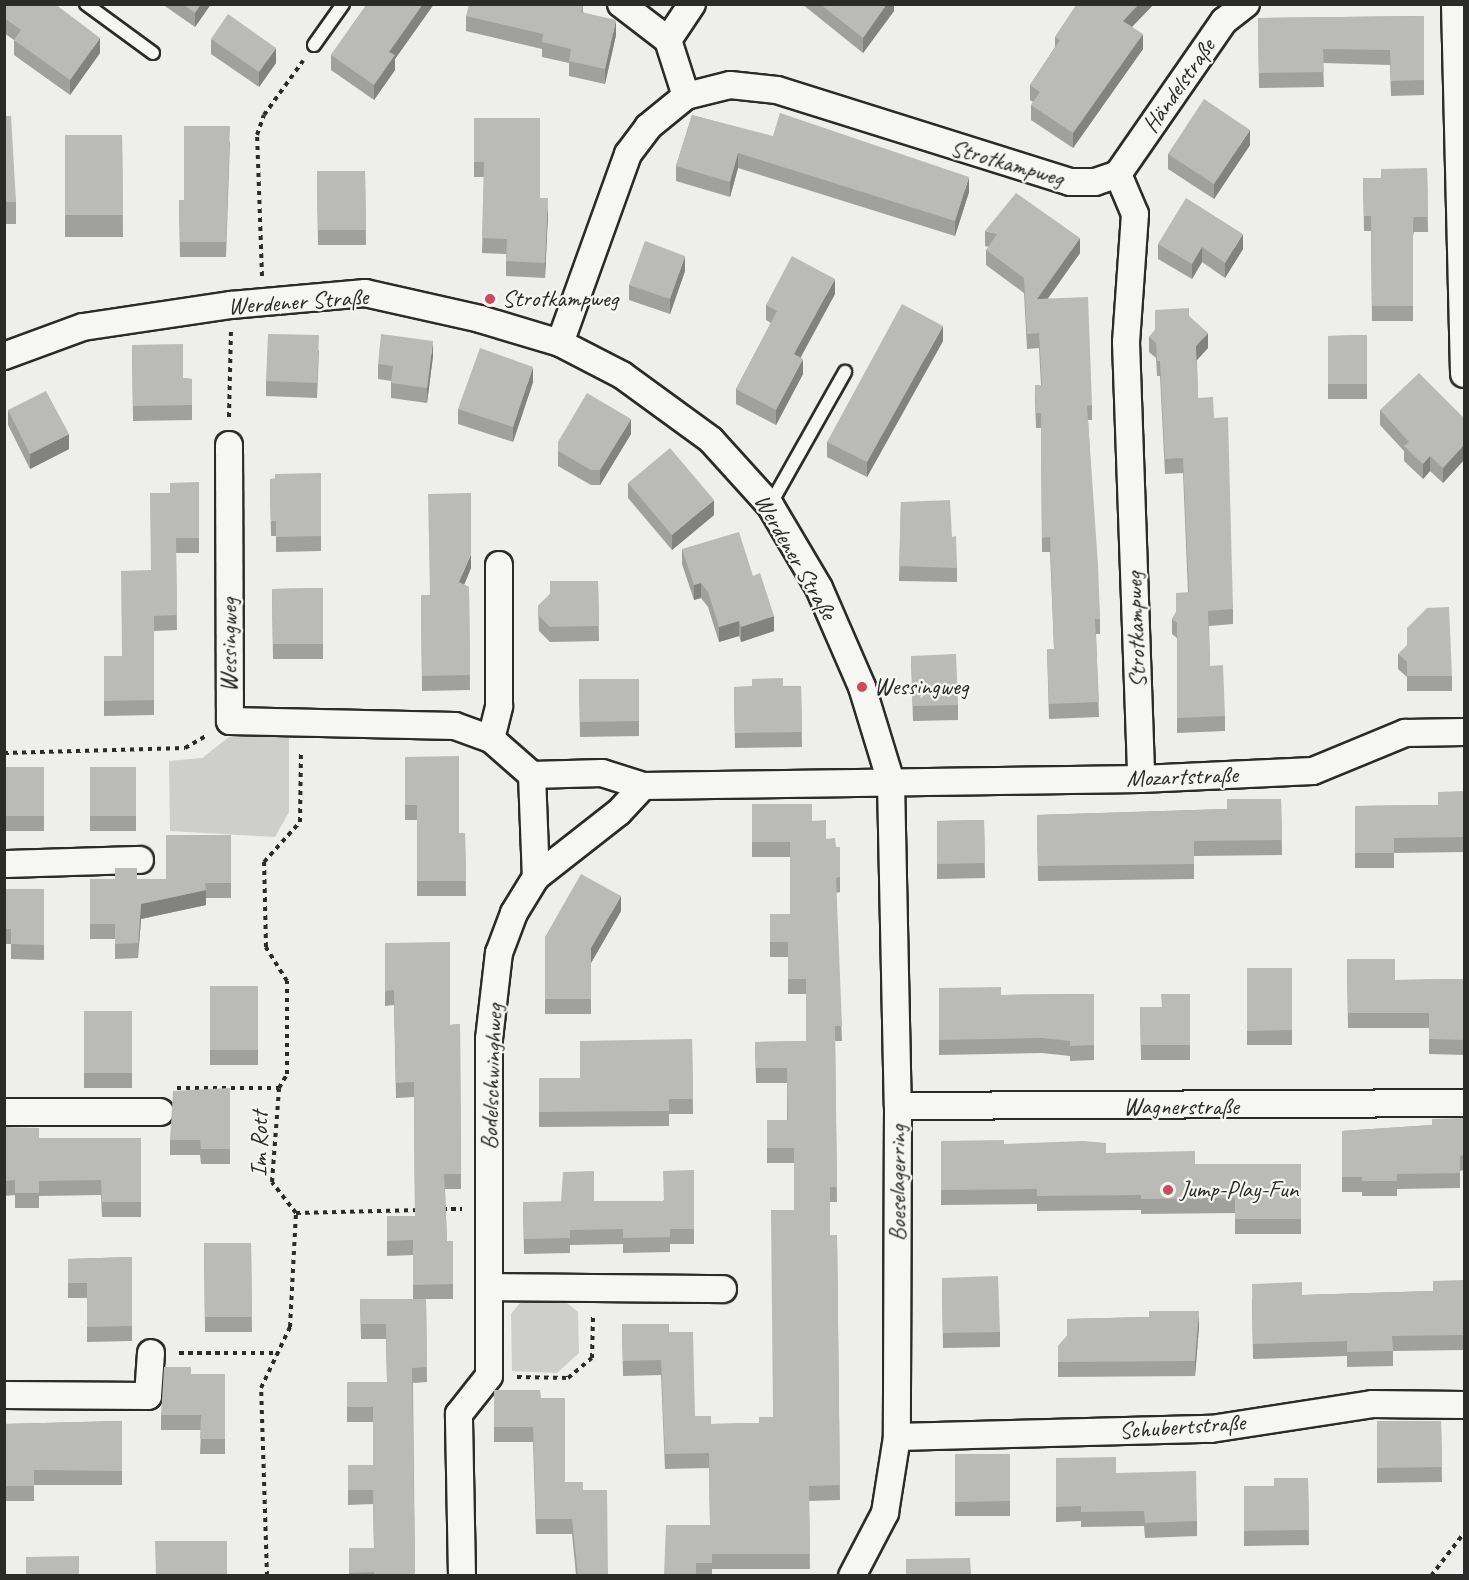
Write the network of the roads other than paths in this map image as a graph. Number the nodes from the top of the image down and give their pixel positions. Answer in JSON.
{"nodes":[{"id":1,"x":86,"y":4,"type":"edge"},
{"id":2,"x":343,"y":4,"type":"edge"},
{"id":3,"x":621,"y":4,"type":"edge"},
{"id":4,"x":692,"y":4,"type":"edge"},
{"id":5,"x":1246,"y":4,"type":"edge"},
{"id":6,"x":1455,"y":4,"type":"edge"},
{"id":7,"x":668,"y":40,"type":"junction"},
{"id":8,"x":314,"y":45,"type":"road end"},
{"id":9,"x":153,"y":53,"type":"dead end"},
{"id":10,"x":686,"y":96,"type":"junction"},
{"id":11,"x":1118,"y":174,"type":"junction"},
{"id":12,"x":560,"y":343,"type":"junction"},
{"id":13,"x":4,"y":356,"type":"edge"},
{"id":14,"x":844,"y":372,"type":"dead end"},
{"id":15,"x":1464,"y":374,"type":"edge"},
{"id":16,"x":229,"y":445,"type":"road end"},
{"id":17,"x":770,"y":505,"type":"junction"},
{"id":18,"x":499,"y":565,"type":"dead end"},
{"id":19,"x":1464,"y":732,"type":"edge"},
{"id":20,"x":491,"y":739,"type":"junction"},
{"id":21,"x":532,"y":775,"type":"junction"},
{"id":22,"x":1141,"y":779,"type":"junction"},
{"id":23,"x":891,"y":782,"type":"junction"},
{"id":24,"x":643,"y":786,"type":"junction"},
{"id":25,"x":140,"y":860,"type":"dead end"},
{"id":26,"x":4,"y":864,"type":"edge"},
{"id":27,"x":536,"y":877,"type":"junction"},
{"id":28,"x":1464,"y":1103,"type":"edge"},
{"id":29,"x":898,"y":1106,"type":"junction"},
{"id":30,"x":4,"y":1112,"type":"edge"},
{"id":31,"x":160,"y":1112,"type":"road end"},
{"id":32,"x":491,"y":1287,"type":"junction"},
{"id":33,"x":723,"y":1289,"type":"dead end"},
{"id":34,"x":151,"y":1353,"type":"road end"},
{"id":35,"x":4,"y":1395,"type":"edge"},
{"id":36,"x":1464,"y":1404,"type":"edge"},
{"id":37,"x":897,"y":1437,"type":"junction"},
{"id":38,"x":462,"y":1575,"type":"edge"},
{"id":39,"x":852,"y":1575,"type":"edge"}],
"edges":[{"from":1,"to":9,"type":"lane"},
{"from":2,"to":8,"type":"lane"},
{"from":3,"to":7,"type":"street"},
{"from":4,"to":7,"type":"street"},
{"from":5,"to":11,"type":"street","name":"Händelstraße"},
{"from":6,"to":15,"type":"street"},
{"from":7,"to":10,"type":"street"},
{"from":10,"to":11,"type":"street","name":"Strotkampweg"},
{"from":10,"to":12,"type":"street","name":"Strotkampweg"},
{"from":11,"to":22,"type":"street","name":"Strotkampweg"},
{"from":12,"to":13,"type":"street","name":"Werdener Straße"},
{"from":12,"to":17,"type":"street","name":"Werdener Straße"},
{"from":14,"to":17,"type":"lane"},
{"from":16,"to":20,"type":"street","name":"Wessingweg"},
{"from":17,"to":23,"type":"street","name":"Werdener Straße"},
{"from":18,"to":20,"type":"street"},
{"from":19,"to":22,"type":"street","name":"Mozartstraße"},
{"from":20,"to":21,"type":"street","name":"Wessingweg"},
{"from":21,"to":24,"type":"street"},
{"from":21,"to":27,"type":"street"},
{"from":22,"to":23,"type":"street","name":"Mozartstraße"},
{"from":23,"to":24,"type":"street"},
{"from":23,"to":29,"type":"street","name":"Boeselagerring"},
{"from":24,"to":27,"type":"street","name":"Bodelschwinghweg"},
{"from":25,"to":26,"type":"street"},
{"from":27,"to":32,"type":"street","name":"Bodelschwinghweg"},
{"from":28,"to":29,"type":"street","name":"Wagnerstraße"},
{"from":29,"to":37,"type":"street","name":"Boeselagerring"},
{"from":30,"to":31,"type":"street"},
{"from":32,"to":33,"type":"street"},
{"from":32,"to":38,"type":"street","name":"Bodelschwinghweg"},
{"from":34,"to":35,"type":"street"},
{"from":36,"to":37,"type":"street","name":"Schubertstraße"},
{"from":37,"to":39,"type":"street","name":"Boeselagerring"}]}
